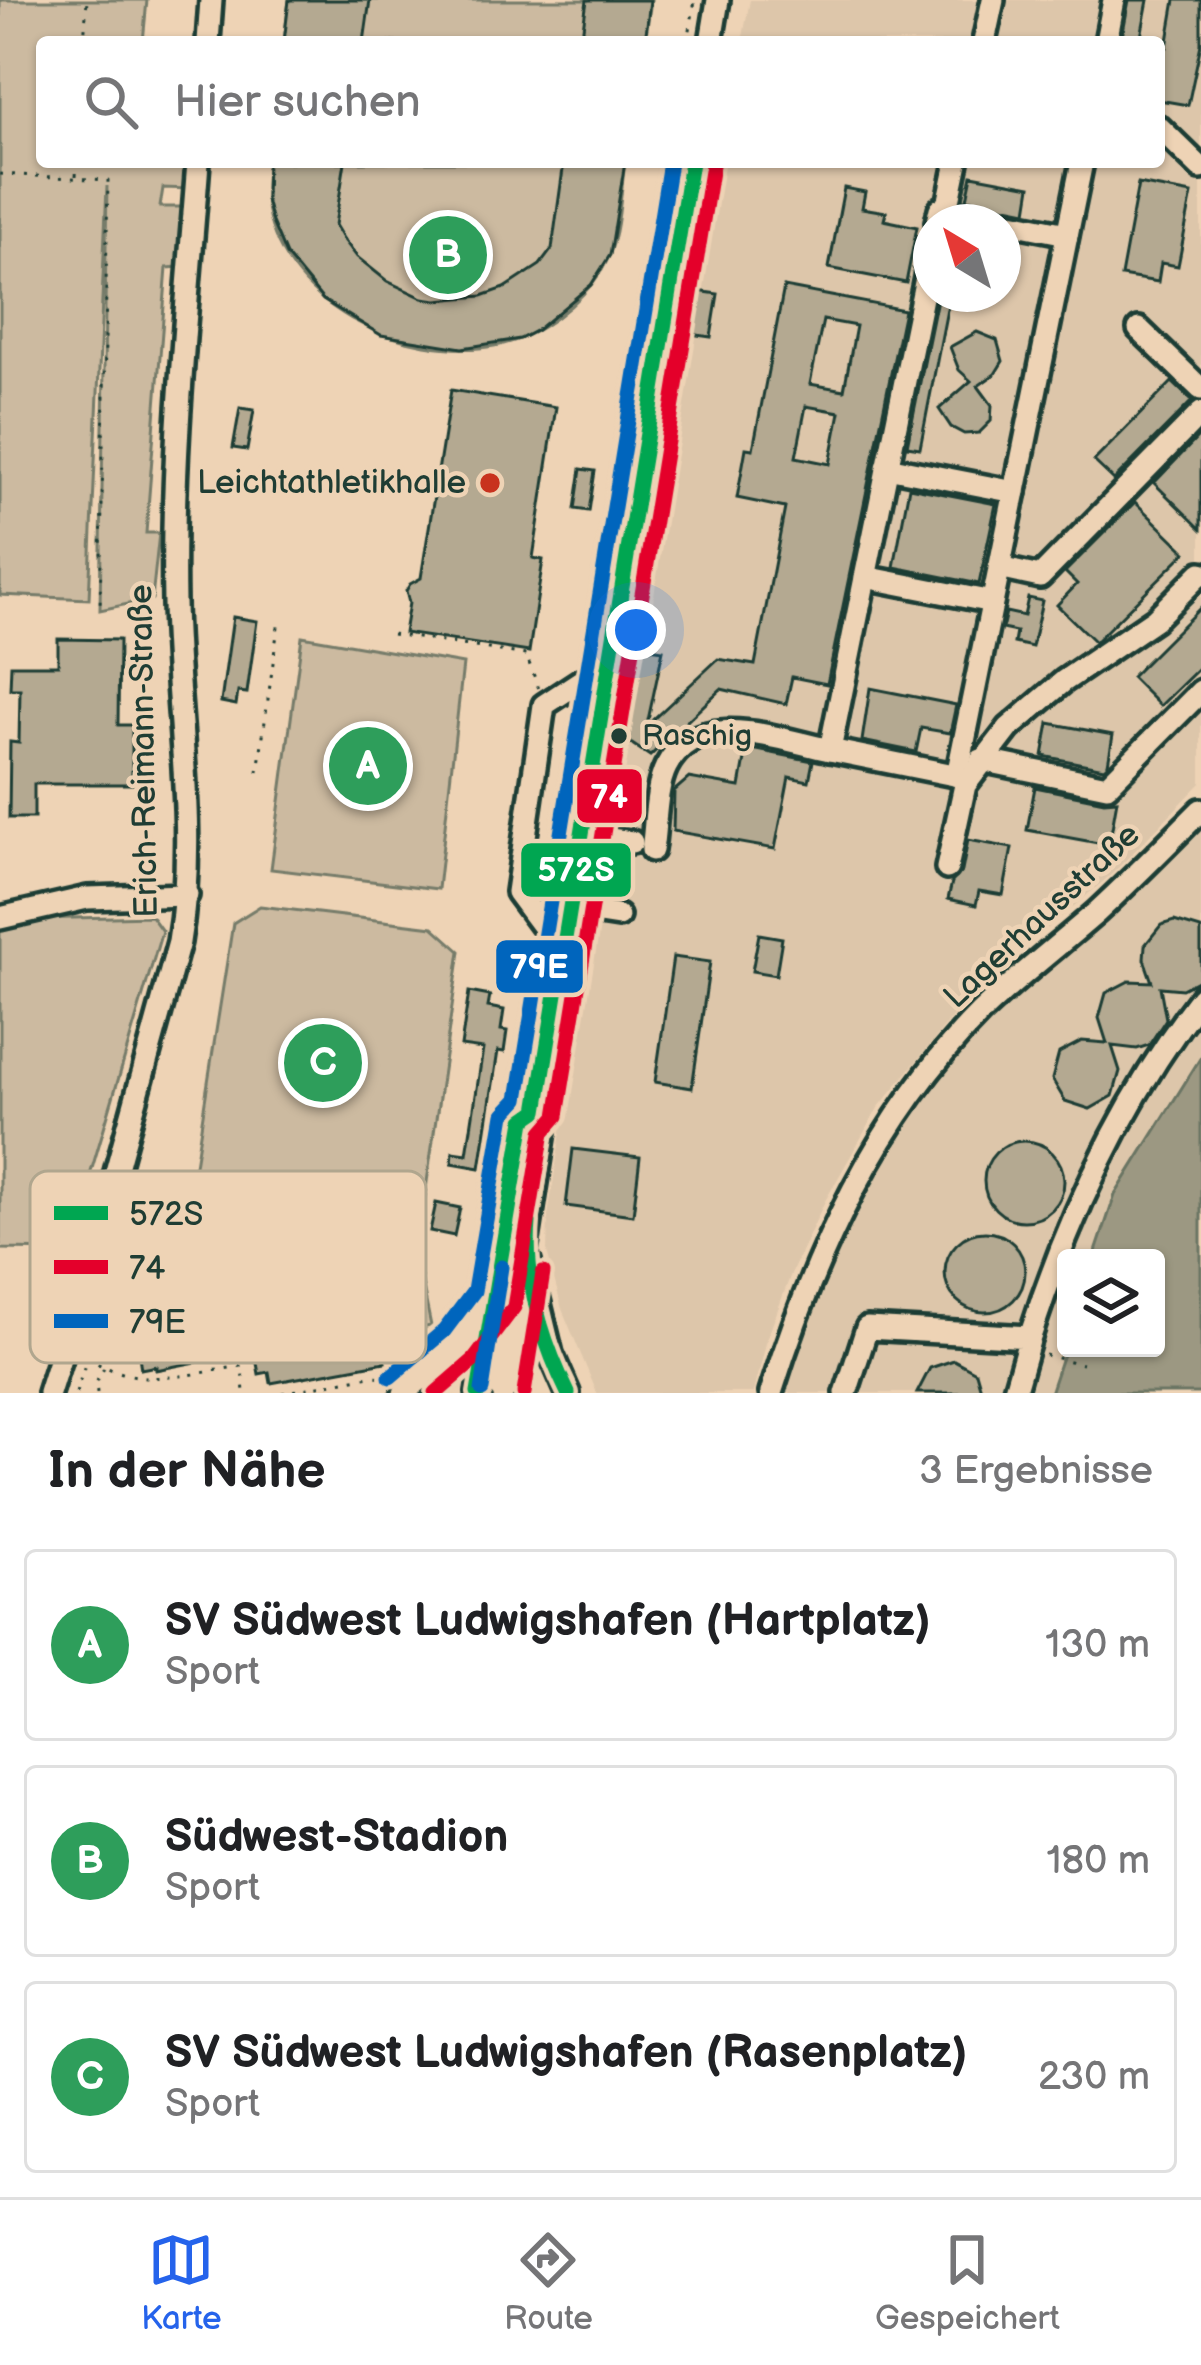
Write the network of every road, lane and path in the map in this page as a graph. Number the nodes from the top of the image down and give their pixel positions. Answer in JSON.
{"nodes":[{"id":1,"x":87,"y":0,"type":"edge"},
{"id":2,"x":211,"y":0,"type":"edge"},
{"id":3,"x":695,"y":0,"type":"edge"},
{"id":4,"x":718,"y":0,"type":"edge"},
{"id":5,"x":993,"y":0,"type":"edge"},
{"id":6,"x":1114,"y":0,"type":"edge"},
{"id":7,"x":84,"y":36,"type":"edge"},
{"id":8,"x":208,"y":36,"type":"edge"},
{"id":9,"x":689,"y":36,"type":"edge"},
{"id":10,"x":712,"y":36,"type":"edge"},
{"id":11,"x":985,"y":36,"type":"edge"},
{"id":12,"x":1107,"y":36,"type":"edge"},
{"id":13,"x":1165,"y":133,"type":"edge"},
{"id":14,"x":77,"y":168,"type":"edge"},
{"id":15,"x":198,"y":168,"type":"edge"},
{"id":16,"x":667,"y":168,"type":"edge"},
{"id":17,"x":690,"y":168,"type":"edge"},
{"id":18,"x":955,"y":168,"type":"edge"},
{"id":19,"x":1081,"y":168,"type":"edge"},
{"id":20,"x":1201,"y":168,"type":"edge"},
{"id":21,"x":0,"y":174,"type":"edge"},
{"id":22,"x":76,"y":178,"type":"junction"},
{"id":23,"x":945,"y":204,"type":"edge"},
{"id":24,"x":1021,"y":227,"type":"edge"},
{"id":25,"x":1067,"y":234,"type":"junction"},
{"id":26,"x":919,"y":312,"type":"edge"},
{"id":27,"x":1139,"y":328,"type":"dead end"},
{"id":28,"x":1201,"y":389,"type":"edge"},
{"id":29,"x":1201,"y":413,"type":"edge"},
{"id":30,"x":887,"y":467,"type":"junction"},
{"id":31,"x":1015,"y":492,"type":"junction"},
{"id":32,"x":999,"y":568,"type":"junction"},
{"id":33,"x":1201,"y":573,"type":"edge"},
{"id":34,"x":865,"y":577,"type":"junction"},
{"id":35,"x":992,"y":602,"type":"junction"},
{"id":36,"x":100,"y":610,"type":"dead end"},
{"id":37,"x":279,"y":619,"type":"dead end"},
{"id":38,"x":392,"y":634,"type":"dead end"},
{"id":39,"x":608,"y":663,"type":"junction"},
{"id":40,"x":536,"y":680,"type":"dead end"},
{"id":41,"x":579,"y":682,"type":"junction"},
{"id":42,"x":1201,"y":691,"type":"edge"},
{"id":43,"x":830,"y":750,"type":"junction"},
{"id":44,"x":969,"y":771,"type":"junction"},
{"id":45,"x":258,"y":772,"type":"dead end"},
{"id":46,"x":1201,"y":810,"type":"edge"},
{"id":47,"x":580,"y":835,"type":"junction"},
{"id":48,"x":947,"y":868,"type":"dead end"},
{"id":49,"x":187,"y":895,"type":"junction"},
{"id":50,"x":567,"y":908,"type":"junction"},
{"id":51,"x":618,"y":916,"type":"dead end"},
{"id":52,"x":0,"y":918,"type":"edge"},
{"id":53,"x":545,"y":930,"type":"junction"},
{"id":54,"x":560,"y":950,"type":"junction"},
{"id":55,"x":1201,"y":997,"type":"edge"},
{"id":56,"x":537,"y":1111,"type":"junction"},
{"id":57,"x":508,"y":1118,"type":"dead end"},
{"id":58,"x":116,"y":1171,"type":"edge"},
{"id":59,"x":494,"y":1183,"type":"dead end"},
{"id":60,"x":526,"y":1242,"type":"junction"},
{"id":61,"x":494,"y":1300,"type":"junction"},
{"id":62,"x":462,"y":1312,"type":"dead end"},
{"id":63,"x":1023,"y":1341,"type":"junction"},
{"id":64,"x":58,"y":1363,"type":"edge"},
{"id":65,"x":84,"y":1363,"type":"edge"},
{"id":66,"x":94,"y":1363,"type":"edge"},
{"id":67,"x":1082,"y":1364,"type":"dead end"},
{"id":68,"x":104,"y":1368,"type":"junction"},
{"id":69,"x":398,"y":1385,"type":"edge"},
{"id":70,"x":465,"y":1391,"type":"edge"},
{"id":71,"x":49,"y":1393,"type":"edge"},
{"id":72,"x":76,"y":1393,"type":"edge"},
{"id":73,"x":98,"y":1393,"type":"edge"},
{"id":74,"x":244,"y":1393,"type":"edge"},
{"id":75,"x":282,"y":1393,"type":"edge"},
{"id":76,"x":503,"y":1393,"type":"edge"},
{"id":77,"x":568,"y":1393,"type":"edge"},
{"id":78,"x":771,"y":1393,"type":"edge"},
{"id":79,"x":846,"y":1393,"type":"edge"},
{"id":80,"x":1014,"y":1393,"type":"edge"}],
"edges":[{"from":1,"to":7,"type":"path"},
{"from":2,"to":8,"type":"street"},
{"from":3,"to":9,"type":"path"},
{"from":4,"to":10,"type":"street"},
{"from":5,"to":11,"type":"street"},
{"from":6,"to":12,"type":"street"},
{"from":13,"to":20,"type":"street"},
{"from":14,"to":22,"type":"path"},
{"from":15,"to":49,"type":"street","name":"Erich-Reimann-Straße"},
{"from":16,"to":41,"type":"path"},
{"from":17,"to":39,"type":"street"},
{"from":18,"to":23,"type":"street"},
{"from":19,"to":25,"type":"street"},
{"from":21,"to":22,"type":"path"},
{"from":22,"to":36,"type":"path"},
{"from":24,"to":25,"type":"street"},
{"from":25,"to":31,"type":"street"},
{"from":26,"to":30,"type":"street"},
{"from":27,"to":28,"type":"street"},
{"from":29,"to":32,"type":"street"},
{"from":30,"to":31,"type":"street"},
{"from":30,"to":34,"type":"street"},
{"from":31,"to":32,"type":"street"},
{"from":32,"to":35,"type":"street"},
{"from":33,"to":44,"type":"street"},
{"from":34,"to":35,"type":"street"},
{"from":34,"to":43,"type":"street"},
{"from":35,"to":44,"type":"street"},
{"from":37,"to":45,"type":"path"},
{"from":38,"to":40,"type":"path"},
{"from":39,"to":41,"type":"street"},
{"from":39,"to":47,"type":"street"},
{"from":41,"to":53,"type":"path"},
{"from":41,"to":53,"type":"street"},
{"from":42,"to":44,"type":"street"},
{"from":43,"to":44,"type":"street"},
{"from":43,"to":47,"type":"street"},
{"from":44,"to":48,"type":"street"},
{"from":46,"to":78,"type":"street","name":"Lagerhausstraße"},
{"from":47,"to":50,"type":"street"},
{"from":49,"to":52,"type":"street"},
{"from":49,"to":58,"type":"street","name":"Erich-Reimann-Straße"},
{"from":50,"to":51,"type":"street"},
{"from":50,"to":54,"type":"street"},
{"from":53,"to":54,"type":"street"},
{"from":53,"to":57,"type":"path"},
{"from":54,"to":56,"type":"street"},
{"from":55,"to":63,"type":"street"},
{"from":56,"to":60,"type":"street"},
{"from":56,"to":61,"type":"street"},
{"from":59,"to":62,"type":"path"},
{"from":60,"to":76,"type":"street"},
{"from":60,"to":77,"type":"street"},
{"from":61,"to":69,"type":"street"},
{"from":61,"to":70,"type":"street"},
{"from":63,"to":67,"type":"path"},
{"from":63,"to":79,"type":"street"},
{"from":63,"to":80,"type":"street"},
{"from":64,"to":71,"type":"street","name":"Erich-Reimann-Straße"},
{"from":65,"to":72,"type":"path"},
{"from":66,"to":68,"type":"path"},
{"from":68,"to":73,"type":"path"},
{"from":68,"to":74,"type":"path"},
{"from":69,"to":75,"type":"path"}]}
